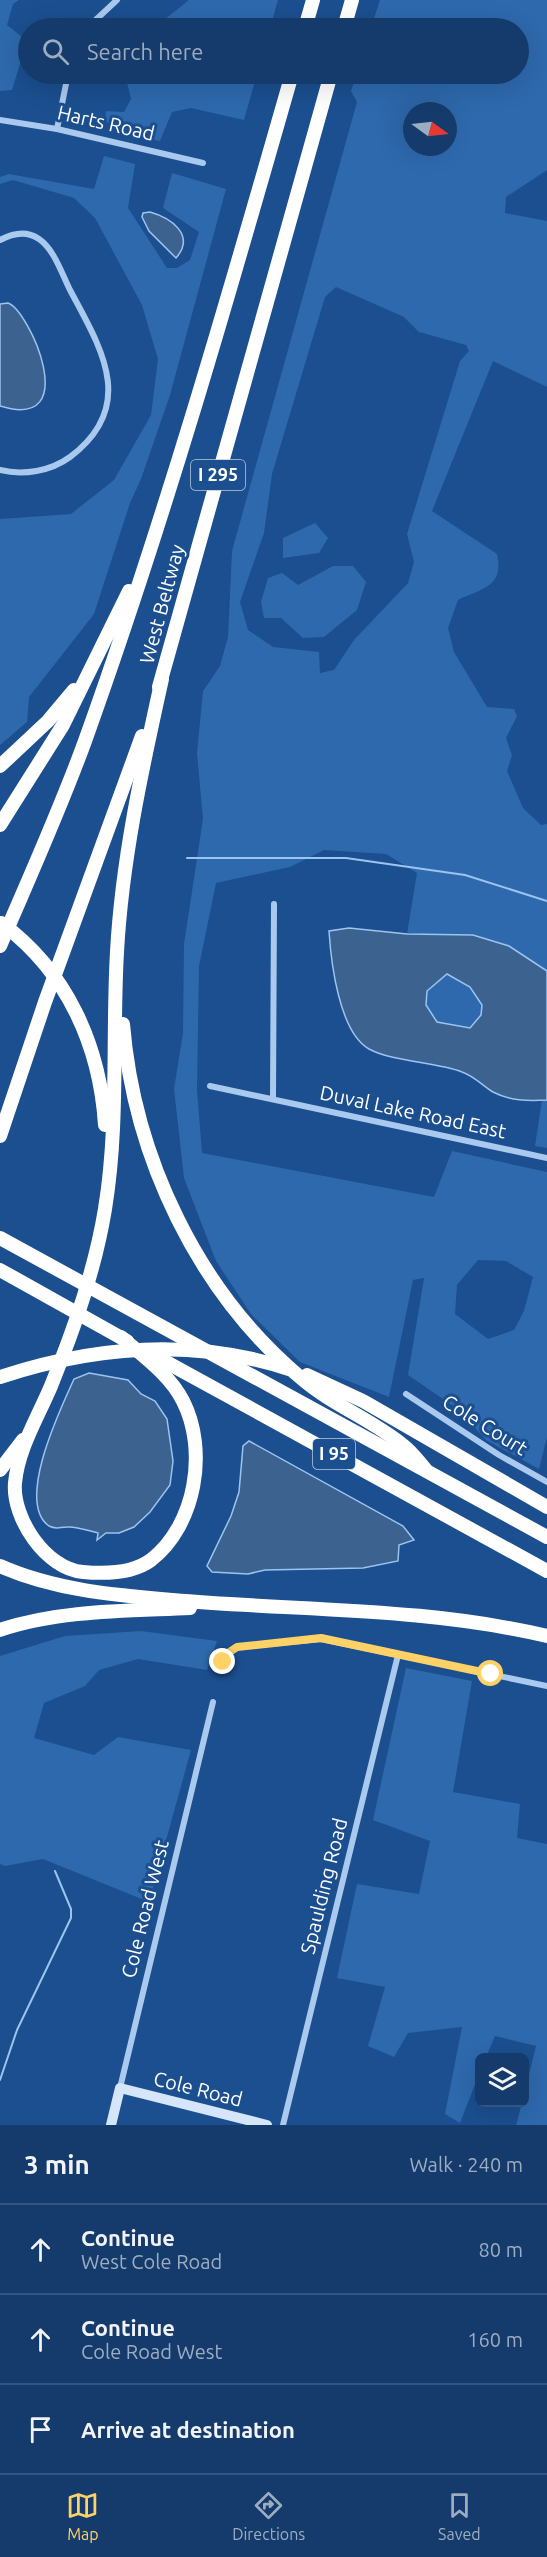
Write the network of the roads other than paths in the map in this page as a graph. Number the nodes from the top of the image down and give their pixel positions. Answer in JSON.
{"nodes":[{"id":1,"x":117,"y":0,"type":"edge"},
{"id":2,"x":313,"y":0,"type":"edge"},
{"id":3,"x":352,"y":0,"type":"edge"},
{"id":4,"x":98,"y":18,"type":"edge"},
{"id":5,"x":308,"y":18,"type":"edge"},
{"id":6,"x":347,"y":18,"type":"edge"},
{"id":7,"x":66,"y":84,"type":"edge"},
{"id":8,"x":289,"y":84,"type":"edge"},
{"id":9,"x":328,"y":84,"type":"edge"},
{"id":10,"x":0,"y":120,"type":"edge"},
{"id":11,"x":57,"y":129,"type":"junction"},
{"id":12,"x":203,"y":163,"type":"dead end"},
{"id":13,"x":0,"y":240,"type":"edge"},
{"id":14,"x":190,"y":429,"type":"junction"},
{"id":15,"x":0,"y":470,"type":"edge"},
{"id":16,"x":91,"y":666,"type":"junction"},
{"id":17,"x":162,"y":679,"type":"junction"},
{"id":18,"x":0,"y":766,"type":"edge"},
{"id":19,"x":0,"y":825,"type":"edge"},
{"id":20,"x":274,"y":904,"type":"dead end"},
{"id":21,"x":0,"y":922,"type":"edge"},
{"id":22,"x":0,"y":946,"type":"edge"},
{"id":23,"x":117,"y":953,"type":"junction"},
{"id":24,"x":210,"y":1086,"type":"dead end"},
{"id":25,"x":273,"y":1098,"type":"junction"},
{"id":26,"x":0,"y":1136,"type":"edge"},
{"id":27,"x":547,"y":1158,"type":"edge"},
{"id":28,"x":105,"y":1208,"type":"junction"},
{"id":29,"x":0,"y":1238,"type":"edge"},
{"id":30,"x":0,"y":1270,"type":"edge"},
{"id":31,"x":121,"y":1337,"type":"junction"},
{"id":32,"x":0,"y":1377,"type":"edge"},
{"id":33,"x":406,"y":1394,"type":"dead end"},
{"id":34,"x":35,"y":1424,"type":"junction"},
{"id":35,"x":0,"y":1470,"type":"edge"},
{"id":36,"x":426,"y":1470,"type":"junction"},
{"id":37,"x":547,"y":1482,"type":"edge"},
{"id":38,"x":547,"y":1507,"type":"edge"},
{"id":39,"x":547,"y":1537,"type":"edge"},
{"id":40,"x":0,"y":1566,"type":"edge"},
{"id":41,"x":547,"y":1571,"type":"edge"},
{"id":42,"x":243,"y":1606,"type":"junction"},
{"id":43,"x":0,"y":1630,"type":"edge"},
{"id":44,"x":547,"y":1636,"type":"edge"},
{"id":45,"x":398,"y":1655,"type":"junction"},
{"id":46,"x":222,"y":1666,"type":"dead end"},
{"id":47,"x":547,"y":1686,"type":"edge"},
{"id":48,"x":213,"y":1702,"type":"dead end"},
{"id":49,"x":120,"y":2088,"type":"junction"},
{"id":50,"x":111,"y":2125,"type":"edge"},
{"id":51,"x":267,"y":2125,"type":"edge"},
{"id":52,"x":283,"y":2125,"type":"edge"}],
"edges":[{"from":1,"to":4,"type":"street"},
{"from":2,"to":5,"type":"highway"},
{"from":3,"to":6,"type":"highway"},
{"from":7,"to":11,"type":"street"},
{"from":8,"to":14,"type":"highway","name":"West Beltway","number":"I 295"},
{"from":9,"to":17,"type":"highway","name":"West Beltway","number":"I 295"},
{"from":10,"to":11,"type":"street","name":"Harts Road"},
{"from":11,"to":12,"type":"street","name":"Harts Road"},
{"from":13,"to":15,"type":"street"},
{"from":14,"to":16,"type":"highway"},
{"from":14,"to":22,"type":"highway","name":"West Beltway","number":"I 295"},
{"from":16,"to":18,"type":"highway"},
{"from":16,"to":19,"type":"highway"},
{"from":17,"to":23,"type":"highway"},
{"from":17,"to":26,"type":"highway","name":"West Beltway","number":"I 295"},
{"from":20,"to":25,"type":"street"},
{"from":21,"to":28,"type":"highway"},
{"from":23,"to":28,"type":"highway"},
{"from":23,"to":36,"type":"highway"},
{"from":24,"to":25,"type":"street","name":"Duval Lake Road East"},
{"from":25,"to":27,"type":"street","name":"Duval Lake Road East"},
{"from":28,"to":34,"type":"highway"},
{"from":29,"to":36,"type":"highway","number":"I 95"},
{"from":30,"to":31,"type":"highway","number":"I 95"},
{"from":31,"to":34,"type":"highway"},
{"from":31,"to":41,"type":"highway","number":"I 95"},
{"from":32,"to":38,"type":"highway"},
{"from":33,"to":37,"type":"street","name":"Cole Court"},
{"from":34,"to":35,"type":"highway"},
{"from":36,"to":39,"type":"highway","number":"I 95"},
{"from":40,"to":42,"type":"highway"},
{"from":42,"to":43,"type":"highway"},
{"from":42,"to":44,"type":"highway"},
{"from":45,"to":46,"type":"street"},
{"from":45,"to":47,"type":"street"},
{"from":45,"to":52,"type":"street","name":"Spaulding Road"},
{"from":48,"to":49,"type":"street","name":"Cole Road West"},
{"from":49,"to":50,"type":"street","name":"Cole Road West"},
{"from":49,"to":51,"type":"street","name":"Cole Road"}]}
